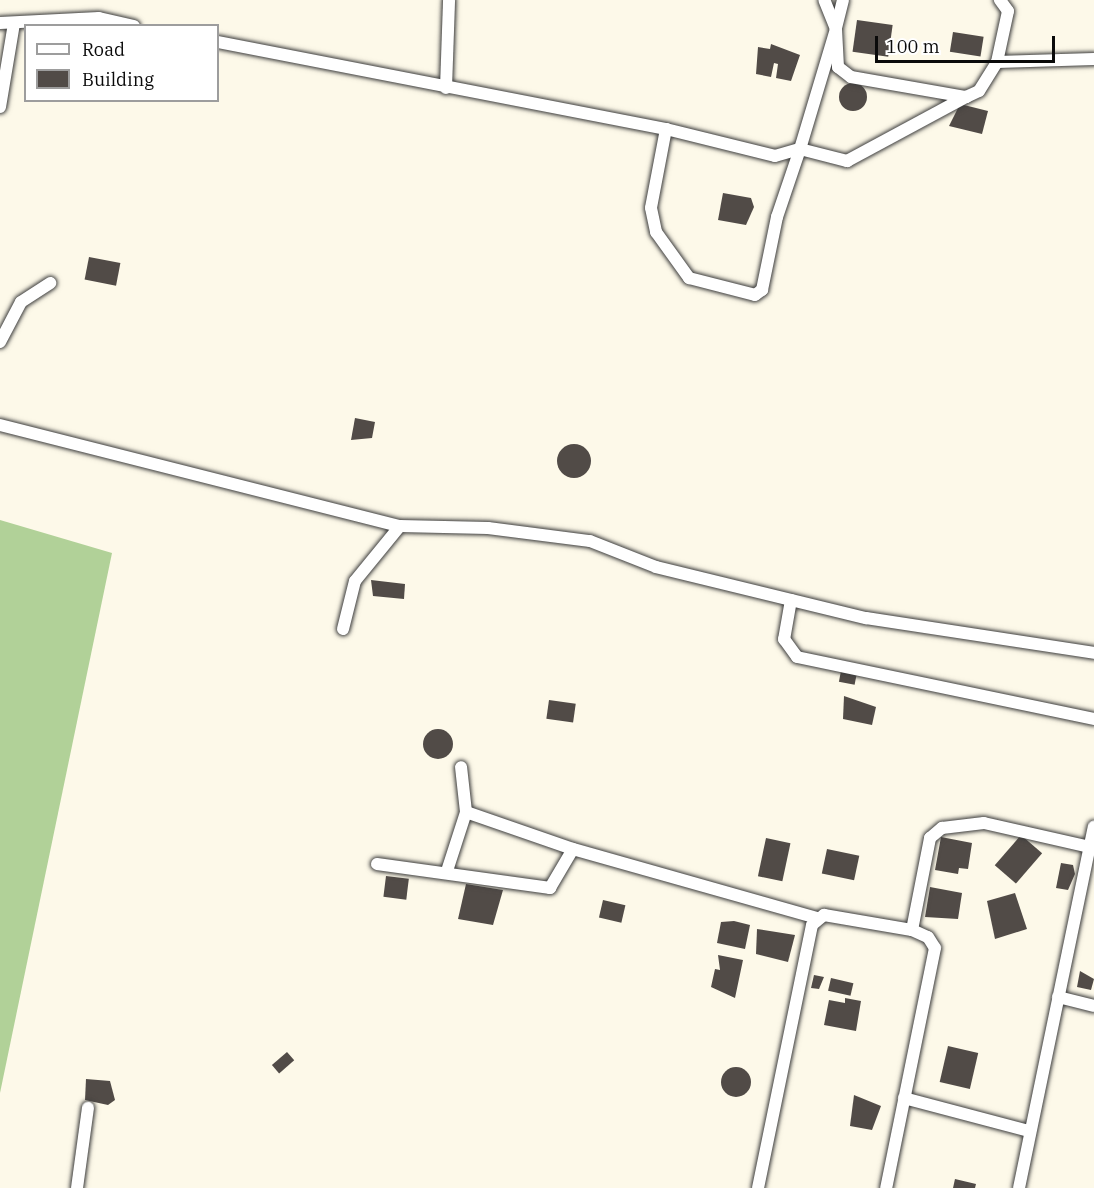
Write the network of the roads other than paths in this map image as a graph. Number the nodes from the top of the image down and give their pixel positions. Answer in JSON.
{"nodes":[{"id":1,"x":449,"y":0,"type":"edge"},
{"id":2,"x":824,"y":0,"type":"edge"},
{"id":3,"x":843,"y":0,"type":"edge"},
{"id":4,"x":1000,"y":0,"type":"edge"},
{"id":5,"x":0,"y":23,"type":"edge"},
{"id":6,"x":14,"y":23,"type":"junction"},
{"id":7,"x":125,"y":24,"type":"edge"},
{"id":8,"x":836,"y":29,"type":"junction"},
{"id":9,"x":219,"y":42,"type":"edge"},
{"id":10,"x":1094,"y":59,"type":"edge"},
{"id":11,"x":997,"y":62,"type":"junction"},
{"id":12,"x":446,"y":88,"type":"junction"},
{"id":13,"x":966,"y":96,"type":"junction"},
{"id":14,"x":0,"y":107,"type":"edge"},
{"id":15,"x":666,"y":129,"type":"junction"},
{"id":16,"x":800,"y":150,"type":"junction"},
{"id":17,"x":50,"y":283,"type":"dead end"},
{"id":18,"x":0,"y":342,"type":"edge"},
{"id":19,"x":0,"y":425,"type":"edge"},
{"id":20,"x":400,"y":526,"type":"junction"},
{"id":21,"x":791,"y":600,"type":"junction"},
{"id":22,"x":344,"y":629,"type":"dead end"},
{"id":23,"x":1094,"y":653,"type":"edge"},
{"id":24,"x":1094,"y":718,"type":"edge"},
{"id":25,"x":461,"y":767,"type":"dead end"},
{"id":26,"x":466,"y":812,"type":"junction"},
{"id":27,"x":1094,"y":827,"type":"edge"},
{"id":28,"x":1090,"y":847,"type":"junction"},
{"id":29,"x":573,"y":849,"type":"junction"},
{"id":30,"x":377,"y":864,"type":"dead end"},
{"id":31,"x":447,"y":871,"type":"junction"},
{"id":32,"x":817,"y":918,"type":"junction"},
{"id":33,"x":912,"y":930,"type":"junction"},
{"id":34,"x":1058,"y":997,"type":"junction"},
{"id":35,"x":1094,"y":1006,"type":"edge"},
{"id":36,"x":904,"y":1098,"type":"junction"},
{"id":37,"x":88,"y":1108,"type":"dead end"},
{"id":38,"x":1029,"y":1131,"type":"junction"},
{"id":39,"x":78,"y":1188,"type":"edge"},
{"id":40,"x":758,"y":1188,"type":"edge"},
{"id":41,"x":886,"y":1188,"type":"edge"},
{"id":42,"x":1019,"y":1188,"type":"edge"}],
"edges":[{"from":1,"to":12,"type":"street"},
{"from":2,"to":8,"type":"street"},
{"from":3,"to":8,"type":"street"},
{"from":4,"to":11,"type":"street"},
{"from":5,"to":6,"type":"street"},
{"from":6,"to":7,"type":"street"},
{"from":6,"to":14,"type":"street"},
{"from":8,"to":13,"type":"street"},
{"from":8,"to":16,"type":"street"},
{"from":9,"to":12,"type":"street"},
{"from":10,"to":11,"type":"street"},
{"from":11,"to":13,"type":"street"},
{"from":12,"to":15,"type":"street"},
{"from":13,"to":16,"type":"street"},
{"from":15,"to":16,"type":"street"},
{"from":15,"to":16,"type":"street"},
{"from":17,"to":18,"type":"street"},
{"from":19,"to":20,"type":"street"},
{"from":20,"to":21,"type":"street"},
{"from":20,"to":22,"type":"street"},
{"from":21,"to":23,"type":"street"},
{"from":21,"to":24,"type":"street"},
{"from":25,"to":26,"type":"street"},
{"from":26,"to":29,"type":"street"},
{"from":26,"to":31,"type":"street"},
{"from":27,"to":28,"type":"street"},
{"from":28,"to":33,"type":"street"},
{"from":28,"to":34,"type":"street"},
{"from":29,"to":31,"type":"street"},
{"from":29,"to":32,"type":"street"},
{"from":30,"to":31,"type":"street"},
{"from":32,"to":33,"type":"street"},
{"from":32,"to":40,"type":"street"},
{"from":33,"to":36,"type":"street"},
{"from":34,"to":35,"type":"street"},
{"from":34,"to":38,"type":"street"},
{"from":36,"to":38,"type":"street"},
{"from":36,"to":41,"type":"street"},
{"from":37,"to":39,"type":"street"},
{"from":38,"to":42,"type":"street"}]}
